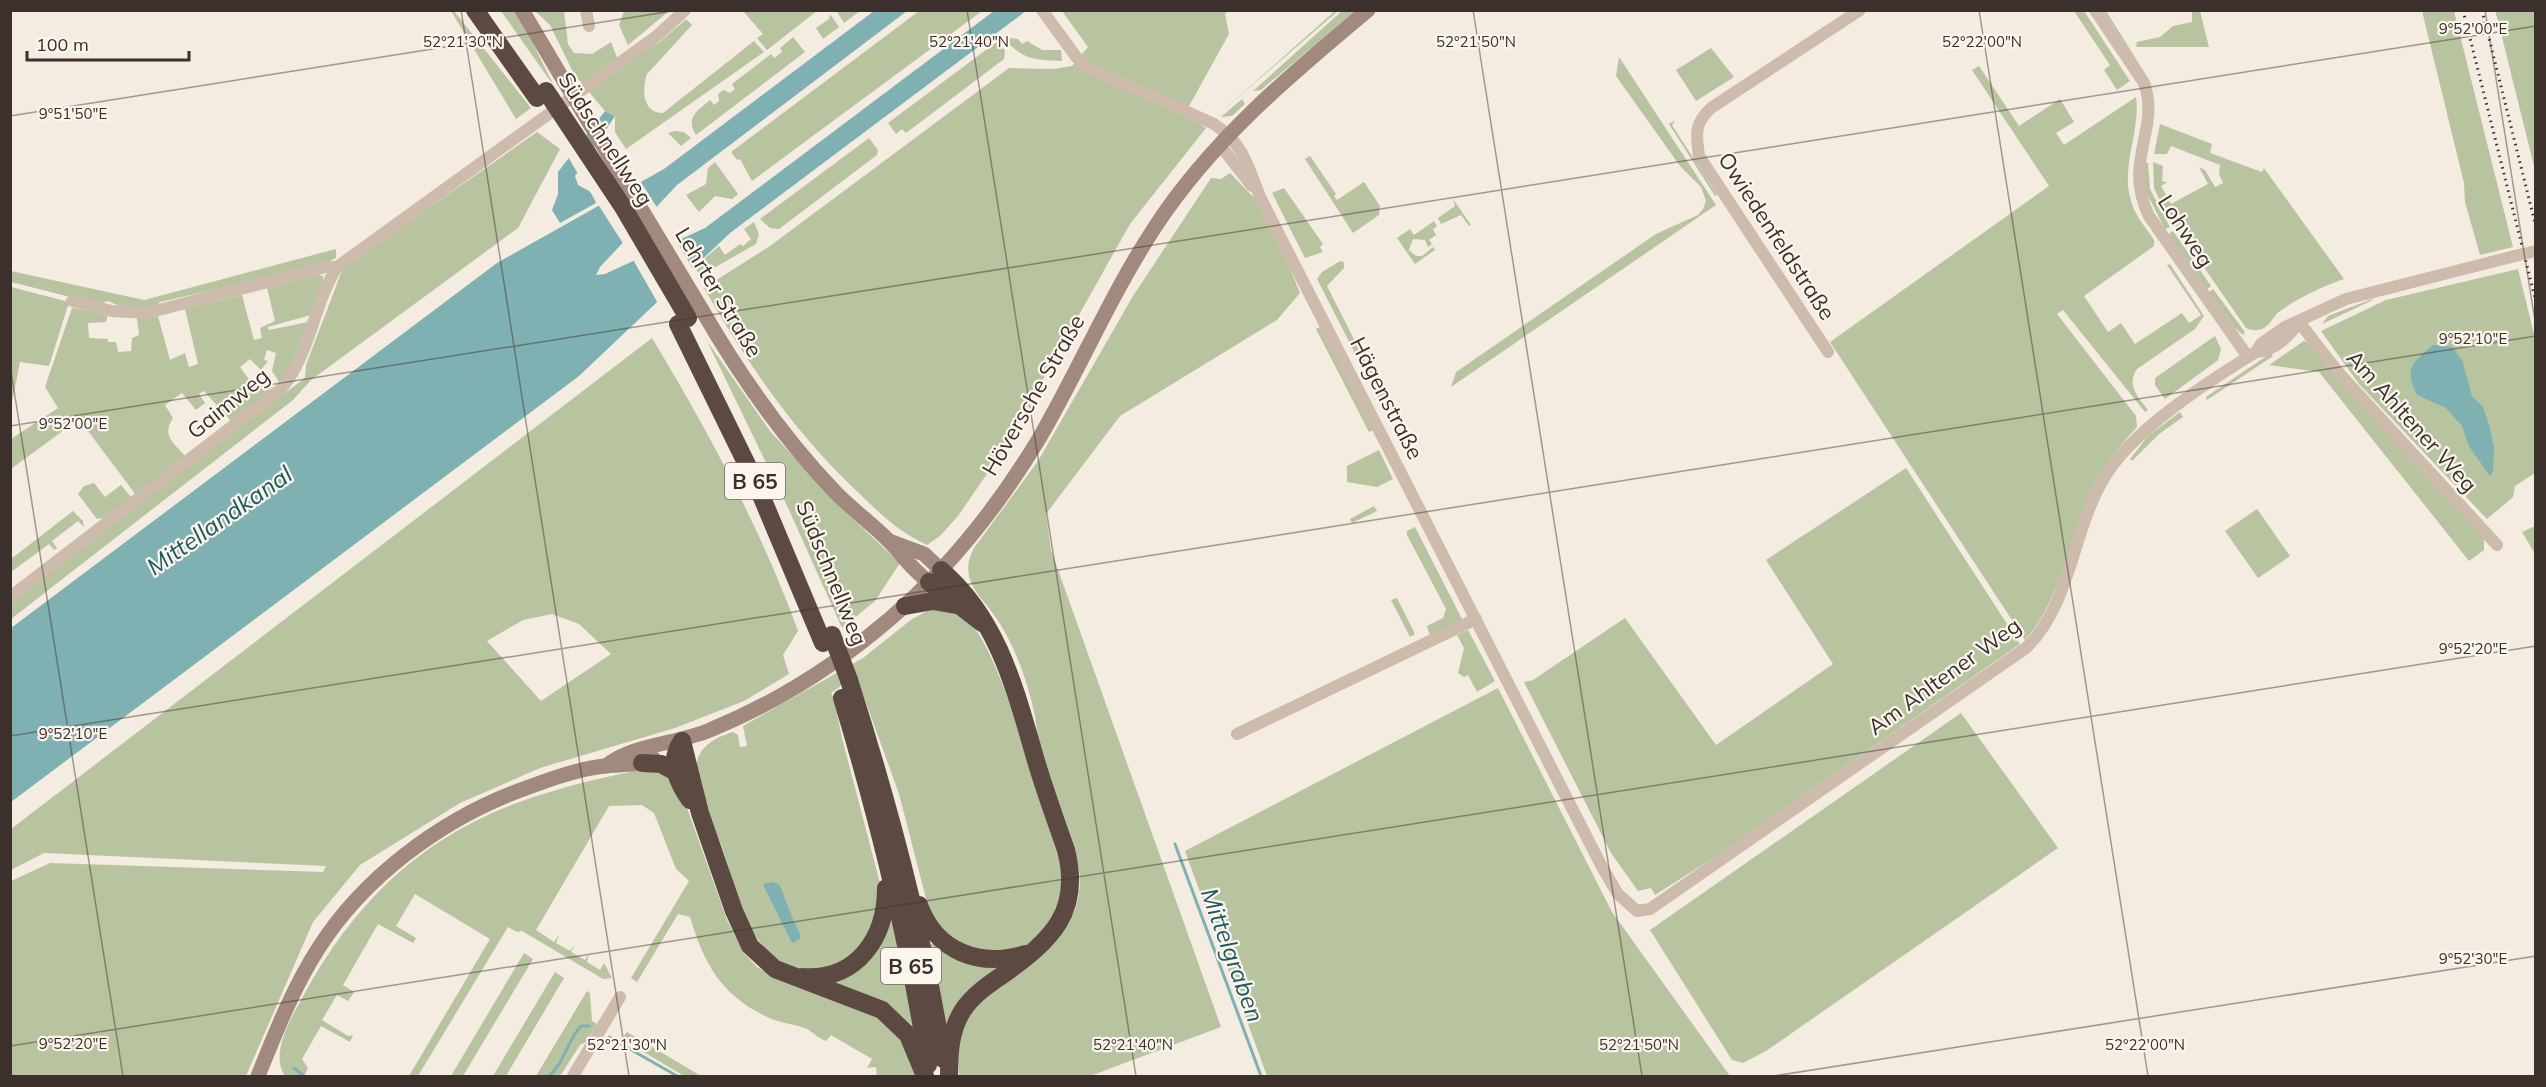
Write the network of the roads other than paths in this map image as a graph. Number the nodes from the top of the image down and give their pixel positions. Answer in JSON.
{"nodes":[{"id":1,"x":475,"y":10,"type":"edge"},
{"id":2,"x":489,"y":10,"type":"edge"},
{"id":3,"x":522,"y":10,"type":"edge"},
{"id":4,"x":586,"y":10,"type":"edge"},
{"id":5,"x":684,"y":10,"type":"edge"},
{"id":6,"x":1042,"y":10,"type":"edge"},
{"id":7,"x":1368,"y":10,"type":"edge"},
{"id":8,"x":1860,"y":10,"type":"edge"},
{"id":9,"x":2095,"y":10,"type":"edge"},
{"id":10,"x":589,"y":26,"type":"dead end"},
{"id":11,"x":541,"y":94,"type":"junction"},
{"id":12,"x":1225,"y":140,"type":"junction"},
{"id":13,"x":2535,"y":251,"type":"edge"},
{"id":14,"x":337,"y":267,"type":"junction"},
{"id":15,"x":72,"y":300,"type":"dead end"},
{"id":16,"x":689,"y":318,"type":"junction"},
{"id":17,"x":2299,"y":322,"type":"junction"},
{"id":18,"x":1828,"y":352,"type":"dead end"},
{"id":19,"x":2252,"y":355,"type":"junction"},
{"id":20,"x":2497,"y":545,"type":"dead end"},
{"id":21,"x":935,"y":576,"type":"junction"},
{"id":22,"x":10,"y":597,"type":"edge"},
{"id":23,"x":905,"y":606,"type":"junction"},
{"id":24,"x":960,"y":606,"type":"junction"},
{"id":25,"x":1476,"y":619,"type":"junction"},
{"id":26,"x":988,"y":628,"type":"junction"},
{"id":27,"x":844,"y":684,"type":"junction"},
{"id":28,"x":1238,"y":734,"type":"dead end"},
{"id":29,"x":682,"y":741,"type":"junction"},
{"id":30,"x":642,"y":763,"type":"junction"},
{"id":31,"x":606,"y":766,"type":"junction"},
{"id":32,"x":676,"y":772,"type":"junction"},
{"id":33,"x":700,"y":813,"type":"junction"},
{"id":34,"x":886,"y":856,"type":"junction"},
{"id":35,"x":907,"y":873,"type":"junction"},
{"id":36,"x":1636,"y":911,"type":"joint"},
{"id":37,"x":1030,"y":952,"type":"junction"},
{"id":38,"x":796,"y":977,"type":"junction"},
{"id":39,"x":620,"y":997,"type":"dead end"},
{"id":40,"x":261,"y":1075,"type":"edge"},
{"id":41,"x":573,"y":1077,"type":"edge"},
{"id":42,"x":925,"y":1077,"type":"edge"},
{"id":43,"x":930,"y":1077,"type":"edge"},
{"id":44,"x":947,"y":1077,"type":"edge"}],
"edges":[{"from":1,"to":11,"type":"highway","name":"Südschnellweg","number":"B 65"},
{"from":2,"to":11,"type":"highway","name":"Südschnellweg","number":"B 65"},
{"from":3,"to":16,"type":"main road","name":"Lehrter Straße","bridge":true},
{"from":4,"to":10,"type":"street"},
{"from":5,"to":14,"type":"street","name":"Gaimweg"},
{"from":6,"to":12,"type":"street"},
{"from":7,"to":12,"type":"main road","name":"Höversche Straße"},
{"from":8,"to":18,"type":"street","name":"Owiedenfeldstraße"},
{"from":9,"to":19,"type":"street","name":"Lohweg"},
{"from":11,"to":16,"type":"highway","name":"Südschnellweg","number":"B 65"},
{"from":12,"to":21,"type":"main road","name":"Höversche Straße"},
{"from":12,"to":25,"type":"street","name":"Hägenstraße"},
{"from":13,"to":17,"type":"street","bridge":true},
{"from":14,"to":15,"type":"street"},
{"from":14,"to":22,"type":"street","name":"Gaimweg"},
{"from":16,"to":21,"type":"main road","name":"Lehrter Straße"},
{"from":16,"to":27,"type":"highway","name":"Südschnellweg","number":"B 65","bridge":true},
{"from":17,"to":19,"type":"street"},
{"from":17,"to":20,"type":"street","name":"Am Ahltener Weg"},
{"from":19,"to":36,"type":"street","name":"Am Ahltener Weg"},
{"from":21,"to":23,"type":"main road","name":"Höversche Straße"},
{"from":21,"to":24,"type":"highway"},
{"from":21,"to":26,"type":"highway"},
{"from":23,"to":24,"type":"highway"},
{"from":23,"to":29,"type":"main road","name":"Höversche Straße"},
{"from":24,"to":26,"type":"highway"},
{"from":25,"to":28,"type":"street"},
{"from":25,"to":36,"type":"street","name":"Hägenstraße"},
{"from":26,"to":37,"type":"highway"},
{"from":27,"to":34,"type":"highway","name":"Südschnellweg","number":"B 65"},
{"from":27,"to":35,"type":"highway","name":"Südschnellweg","number":"B 65"},
{"from":29,"to":30,"type":"main road","name":"Höversche Straße"},
{"from":29,"to":31,"type":"main road","name":"Höversche Straße"},
{"from":29,"to":32,"type":"highway"},
{"from":29,"to":33,"type":"highway"},
{"from":30,"to":31,"type":"main road","name":"Höversche Straße"},
{"from":30,"to":32,"type":"highway"},
{"from":31,"to":40,"type":"main road","name":"Höversche Straße"},
{"from":32,"to":33,"type":"highway"},
{"from":33,"to":38,"type":"highway"},
{"from":34,"to":38,"type":"highway"},
{"from":34,"to":43,"type":"highway","name":"Südschnellweg","number":"B 65"},
{"from":35,"to":37,"type":"highway"},
{"from":35,"to":44,"type":"highway","name":"Südschnellweg","number":"B 65"},
{"from":37,"to":44,"type":"highway"},
{"from":38,"to":42,"type":"highway"},
{"from":39,"to":41,"type":"street"}]}
